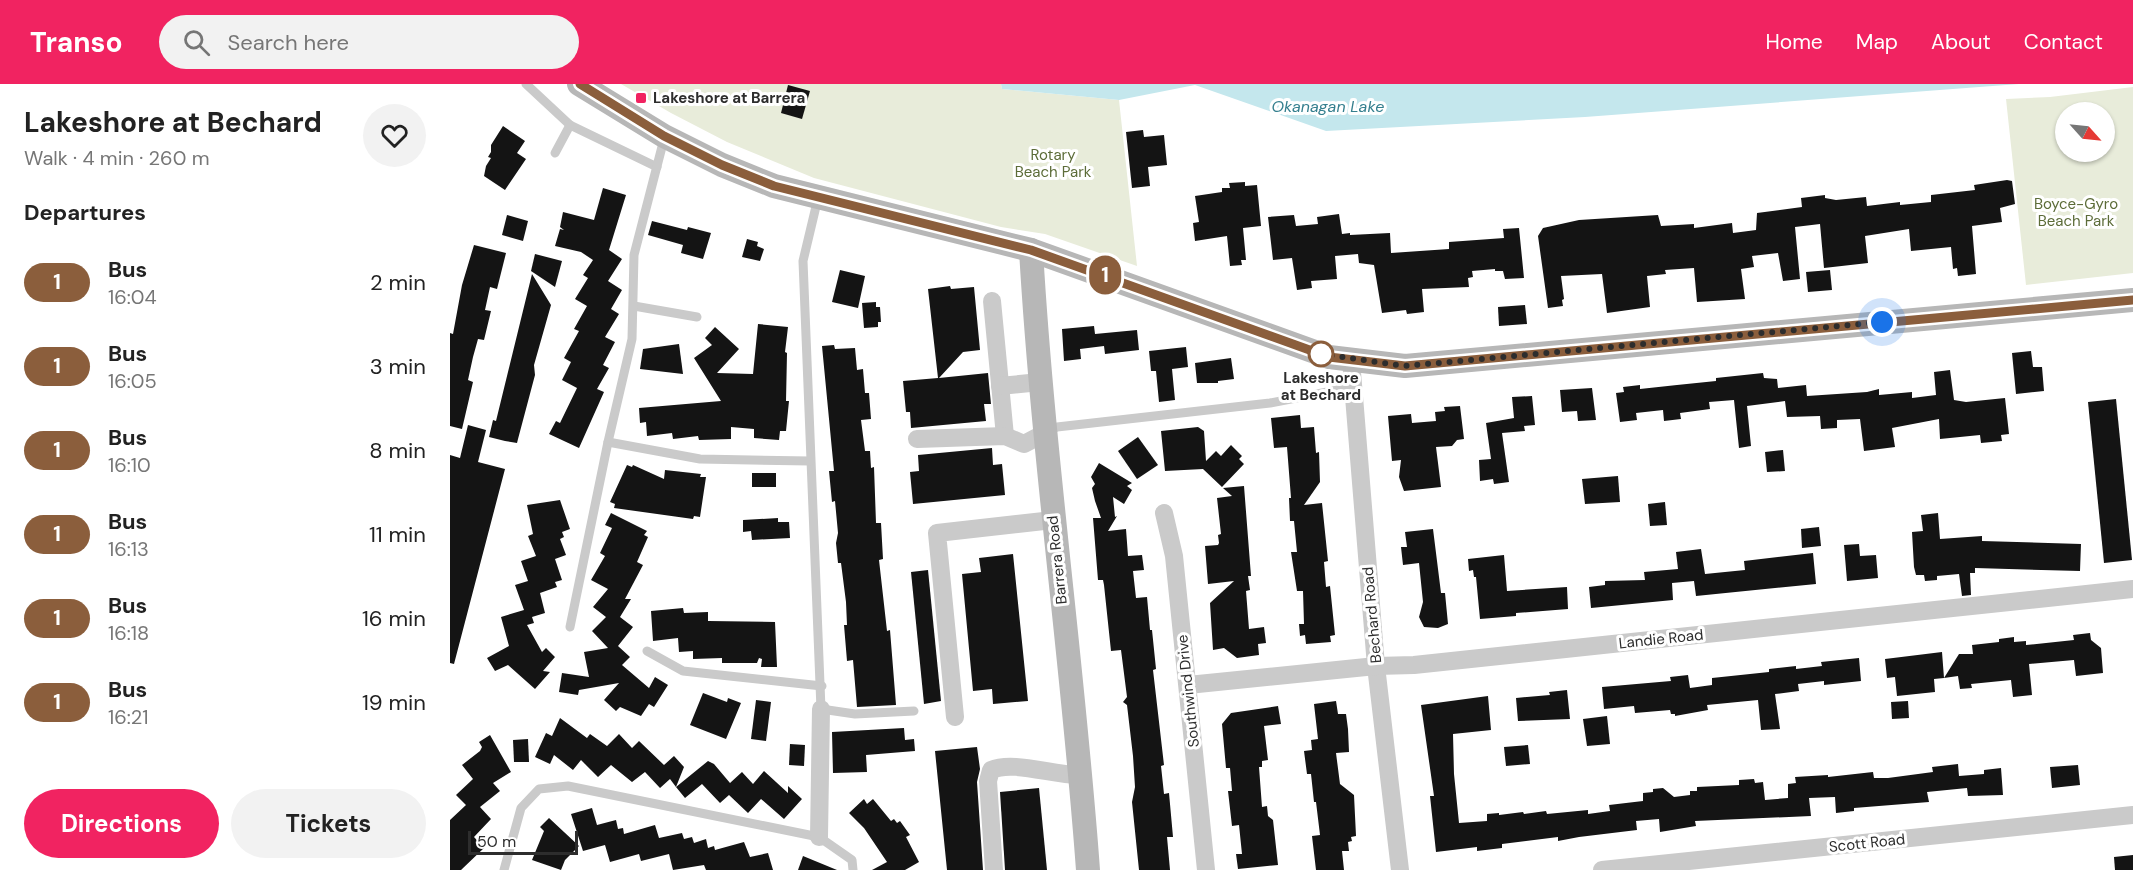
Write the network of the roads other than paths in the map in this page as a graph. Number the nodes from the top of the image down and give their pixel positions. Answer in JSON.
{"nodes":[{"id":1,"x":526,"y":84,"type":"edge"},
{"id":2,"x":579,"y":84,"type":"edge"},
{"id":3,"x":570,"y":125,"type":"junction"},
{"id":4,"x":664,"y":136,"type":"junction"},
{"id":5,"x":555,"y":153,"type":"dead end"},
{"id":6,"x":657,"y":166,"type":"junction"},
{"id":7,"x":818,"y":198,"type":"junction"},
{"id":8,"x":1031,"y":250,"type":"junction"},
{"id":9,"x":2133,"y":300,"type":"edge"},
{"id":10,"x":992,"y":301,"type":"dead end"},
{"id":11,"x":634,"y":306,"type":"junction"},
{"id":12,"x":697,"y":317,"type":"dead end"},
{"id":13,"x":1351,"y":360,"type":"junction"},
{"id":14,"x":1040,"y":382,"type":"junction"},
{"id":15,"x":1000,"y":386,"type":"junction"},
{"id":16,"x":1353,"y":387,"type":"junction"},
{"id":17,"x":1045,"y":433,"type":"junction"},
{"id":18,"x":1005,"y":436,"type":"junction"},
{"id":19,"x":917,"y":439,"type":"dead end"},
{"id":20,"x":608,"y":442,"type":"junction"},
{"id":21,"x":810,"y":461,"type":"junction"},
{"id":22,"x":1164,"y":513,"type":"dead end"},
{"id":23,"x":1053,"y":520,"type":"junction"},
{"id":24,"x":2133,"y":589,"type":"edge"},
{"id":25,"x":570,"y":627,"type":"dead end"},
{"id":26,"x":647,"y":651,"type":"dead end"},
{"id":27,"x":1376,"y":666,"type":"junction"},
{"id":28,"x":1188,"y":685,"type":"junction"},
{"id":29,"x":822,"y":686,"type":"junction"},
{"id":30,"x":821,"y":709,"type":"junction"},
{"id":31,"x":914,"y":711,"type":"dead end"},
{"id":32,"x":955,"y":717,"type":"dead end"},
{"id":33,"x":1081,"y":775,"type":"junction"},
{"id":34,"x":2133,"y":815,"type":"edge"},
{"id":35,"x":819,"y":837,"type":"junction"},
{"id":36,"x":504,"y":870,"type":"edge"},
{"id":37,"x":854,"y":870,"type":"edge"},
{"id":38,"x":994,"y":870,"type":"edge"},
{"id":39,"x":1088,"y":870,"type":"edge"},
{"id":40,"x":1206,"y":870,"type":"edge"},
{"id":41,"x":1401,"y":870,"type":"edge"},
{"id":42,"x":1602,"y":870,"type":"edge"}],
"edges":[{"from":1,"to":3,"type":"lane"},
{"from":2,"to":4,"type":"main road"},
{"from":3,"to":5,"type":"lane"},
{"from":3,"to":6,"type":"lane"},
{"from":4,"to":6,"type":"lane"},
{"from":4,"to":7,"type":"main road"},
{"from":6,"to":11,"type":"lane"},
{"from":7,"to":8,"type":"main road"},
{"from":7,"to":21,"type":"lane"},
{"from":8,"to":13,"type":"main road"},
{"from":8,"to":14,"type":"main road","name":"Barrera Road"},
{"from":9,"to":13,"type":"main road"},
{"from":10,"to":15,"type":"street"},
{"from":11,"to":12,"type":"lane"},
{"from":11,"to":20,"type":"lane"},
{"from":13,"to":16,"type":"street","name":"Bechard Road"},
{"from":14,"to":15,"type":"street"},
{"from":14,"to":17,"type":"main road","name":"Barrera Road"},
{"from":15,"to":18,"type":"street"},
{"from":16,"to":17,"type":"lane"},
{"from":16,"to":27,"type":"street","name":"Bechard Road"},
{"from":17,"to":18,"type":"street"},
{"from":17,"to":23,"type":"main road","name":"Barrera Road"},
{"from":18,"to":19,"type":"street"},
{"from":20,"to":21,"type":"lane"},
{"from":20,"to":25,"type":"lane"},
{"from":21,"to":29,"type":"lane"},
{"from":22,"to":28,"type":"street","name":"Southwind Drive"},
{"from":23,"to":32,"type":"street"},
{"from":23,"to":33,"type":"main road","name":"Barrera Road"},
{"from":24,"to":27,"type":"street","name":"Landie Road"},
{"from":26,"to":29,"type":"lane"},
{"from":27,"to":28,"type":"street","name":"Landie Road"},
{"from":27,"to":41,"type":"street","name":"Bechard Road"},
{"from":28,"to":40,"type":"street","name":"Southwind Drive"},
{"from":29,"to":30,"type":"lane"},
{"from":30,"to":31,"type":"lane"},
{"from":30,"to":35,"type":"street"},
{"from":33,"to":38,"type":"street"},
{"from":33,"to":39,"type":"main road","name":"Barrera Road"},
{"from":34,"to":42,"type":"street","name":"Scott Road"},
{"from":35,"to":36,"type":"lane"},
{"from":35,"to":37,"type":"lane"}]}
